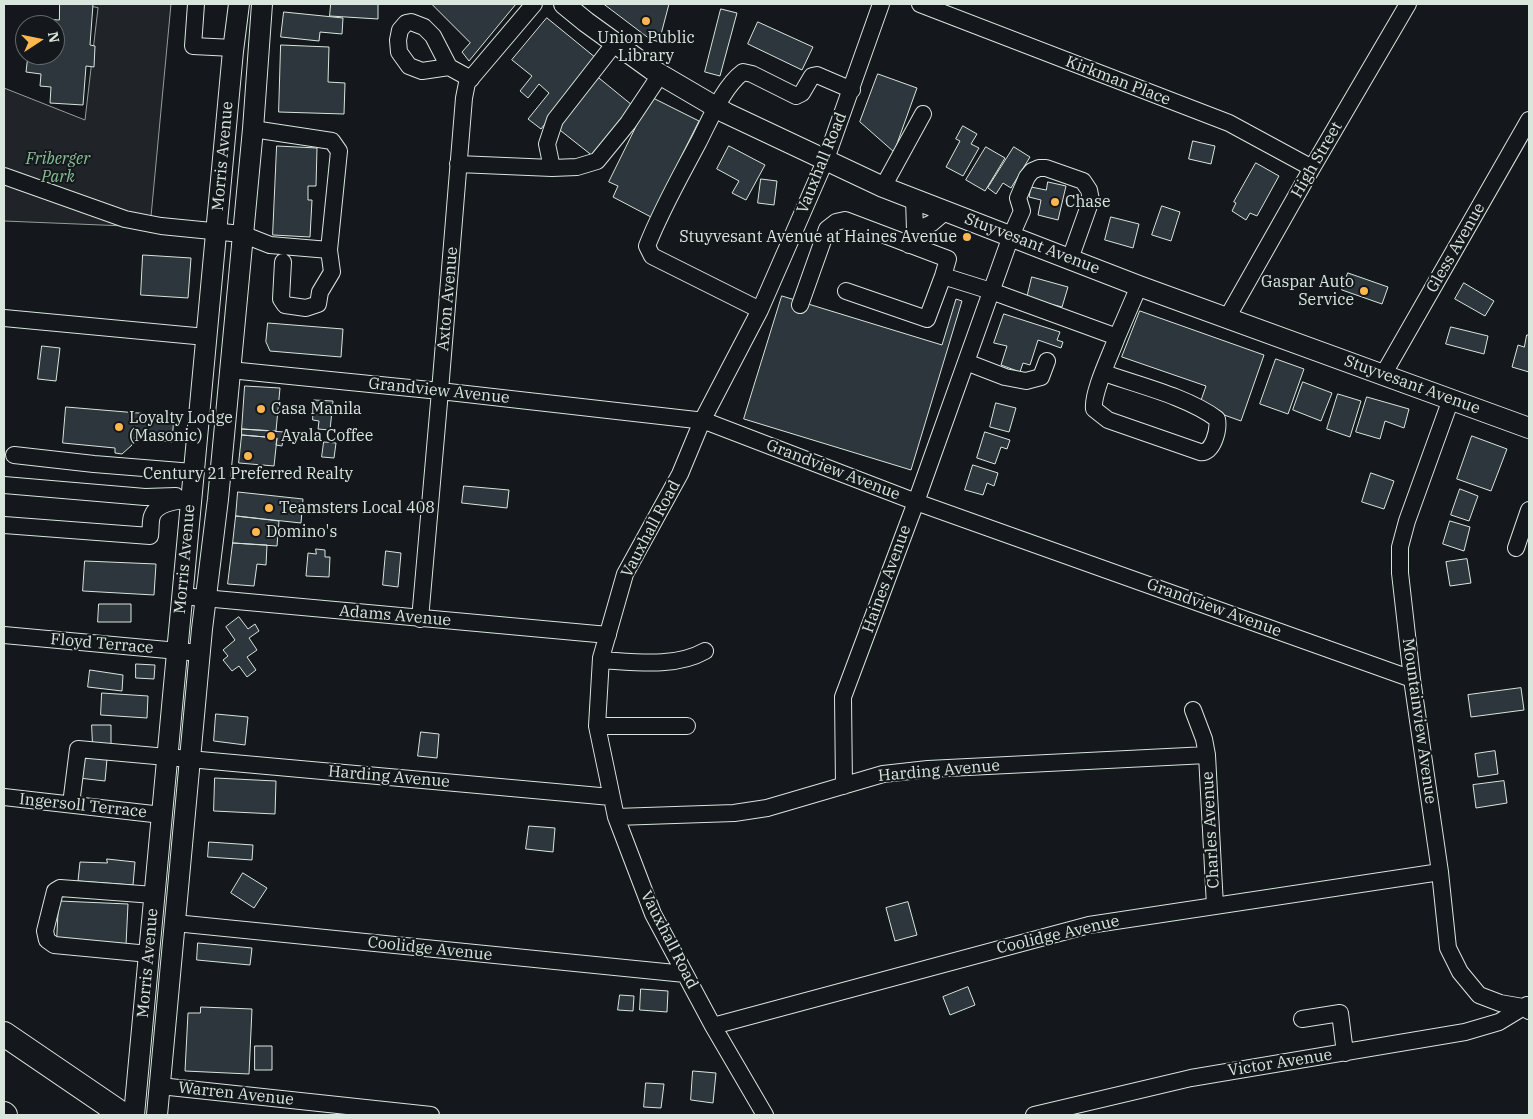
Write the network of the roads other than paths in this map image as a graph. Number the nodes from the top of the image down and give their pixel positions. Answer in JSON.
{"nodes":[{"id":1,"x":196,"y":4,"type":"edge"},
{"id":2,"x":239,"y":4,"type":"edge"},
{"id":3,"x":262,"y":4,"type":"edge"},
{"id":4,"x":534,"y":4,"type":"edge"},
{"id":5,"x":564,"y":4,"type":"edge"},
{"id":6,"x":881,"y":4,"type":"edge"},
{"id":7,"x":920,"y":4,"type":"edge"},
{"id":8,"x":1401,"y":6,"type":"edge"},
{"id":9,"x":615,"y":43,"type":"junction"},
{"id":10,"x":233,"y":48,"type":"junction"},
{"id":11,"x":449,"y":67,"type":"dead end"},
{"id":12,"x":660,"y":75,"type":"junction"},
{"id":13,"x":471,"y":79,"type":"junction"},
{"id":14,"x":852,"y":90,"type":"junction"},
{"id":15,"x":717,"y":107,"type":"junction"},
{"id":16,"x":923,"y":114,"type":"dead end"},
{"id":17,"x":1529,"y":120,"type":"edge"},
{"id":18,"x":252,"y":129,"type":"junction"},
{"id":19,"x":826,"y":159,"type":"junction"},
{"id":20,"x":458,"y":164,"type":"junction"},
{"id":21,"x":552,"y":168,"type":"junction"},
{"id":22,"x":1312,"y":168,"type":"junction"},
{"id":23,"x":4,"y":176,"type":"edge"},
{"id":24,"x":883,"y":187,"type":"junction"},
{"id":25,"x":914,"y":198,"type":"junction"},
{"id":26,"x":946,"y":211,"type":"junction"},
{"id":27,"x":216,"y":232,"type":"junction"},
{"id":28,"x":242,"y":234,"type":"junction"},
{"id":29,"x":1011,"y":236,"type":"junction"},
{"id":30,"x":912,"y":238,"type":"junction"},
{"id":31,"x":329,"y":250,"type":"junction"},
{"id":32,"x":1070,"y":259,"type":"junction"},
{"id":33,"x":283,"y":262,"type":"dead end"},
{"id":34,"x":943,"y":276,"type":"junction"},
{"id":35,"x":1139,"y":286,"type":"junction"},
{"id":36,"x":846,"y":291,"type":"dead end"},
{"id":37,"x":992,"y":291,"type":"junction"},
{"id":38,"x":800,"y":306,"type":"dead end"},
{"id":39,"x":760,"y":310,"type":"junction"},
{"id":40,"x":4,"y":318,"type":"edge"},
{"id":41,"x":1227,"y":318,"type":"junction"},
{"id":42,"x":206,"y":337,"type":"junction"},
{"id":43,"x":1117,"y":337,"type":"junction"},
{"id":44,"x":1047,"y":361,"type":"dead end"},
{"id":45,"x":966,"y":362,"type":"junction"},
{"id":46,"x":230,"y":370,"type":"junction"},
{"id":47,"x":1104,"y":373,"type":"junction"},
{"id":48,"x":1383,"y":375,"type":"junction"},
{"id":49,"x":440,"y":391,"type":"junction"},
{"id":50,"x":1451,"y":399,"type":"junction"},
{"id":51,"x":702,"y":421,"type":"junction"},
{"id":52,"x":1529,"y":428,"type":"edge"},
{"id":53,"x":14,"y":454,"type":"dead end"},
{"id":54,"x":193,"y":472,"type":"junction"},
{"id":55,"x":4,"y":485,"type":"edge"},
{"id":56,"x":191,"y":499,"type":"junction"},
{"id":57,"x":916,"y":502,"type":"junction"},
{"id":58,"x":1529,"y":510,"type":"edge"},
{"id":59,"x":4,"y":525,"type":"edge"},
{"id":60,"x":1516,"y":548,"type":"dead end"},
{"id":61,"x":182,"y":596,"type":"junction"},
{"id":62,"x":206,"y":598,"type":"junction"},
{"id":63,"x":420,"y":619,"type":"junction"},
{"id":64,"x":4,"y":635,"type":"edge"},
{"id":65,"x":608,"y":635,"type":"junction"},
{"id":66,"x":177,"y":651,"type":"junction"},
{"id":67,"x":705,"y":651,"type":"dead end"},
{"id":68,"x":200,"y":653,"type":"junction"},
{"id":69,"x":601,"y":660,"type":"junction"},
{"id":70,"x":1412,"y":679,"type":"junction"},
{"id":71,"x":1193,"y":710,"type":"dead end"},
{"id":72,"x":597,"y":726,"type":"junction"},
{"id":73,"x":687,"y":726,"type":"dead end"},
{"id":74,"x":1207,"y":755,"type":"junction"},
{"id":75,"x":167,"y":758,"type":"junction"},
{"id":76,"x":190,"y":759,"type":"junction"},
{"id":77,"x":844,"y":786,"type":"junction"},
{"id":78,"x":4,"y":797,"type":"edge"},
{"id":79,"x":611,"y":797,"type":"junction"},
{"id":80,"x":71,"y":804,"type":"junction"},
{"id":81,"x":162,"y":815,"type":"junction"},
{"id":82,"x":616,"y":817,"type":"junction"},
{"id":83,"x":1440,"y":872,"type":"junction"},
{"id":84,"x":154,"y":895,"type":"junction"},
{"id":85,"x":1215,"y":906,"type":"junction"},
{"id":86,"x":175,"y":923,"type":"junction"},
{"id":87,"x":149,"y":954,"type":"junction"},
{"id":88,"x":685,"y":974,"type":"junction"},
{"id":89,"x":1527,"y":1008,"type":"edge"},
{"id":90,"x":4,"y":1019,"type":"edge"},
{"id":91,"x":1302,"y":1019,"type":"dead end"},
{"id":92,"x":713,"y":1026,"type":"junction"},
{"id":93,"x":4,"y":1034,"type":"edge"},
{"id":94,"x":4,"y":1046,"type":"edge"},
{"id":95,"x":1345,"y":1053,"type":"junction"},
{"id":96,"x":59,"y":1072,"type":"junction"},
{"id":97,"x":160,"y":1086,"type":"junction"},
{"id":98,"x":123,"y":1115,"type":"edge"},
{"id":99,"x":134,"y":1115,"type":"edge"},
{"id":100,"x":158,"y":1115,"type":"edge"},
{"id":101,"x":431,"y":1115,"type":"edge"},
{"id":102,"x":765,"y":1115,"type":"edge"},
{"id":103,"x":1034,"y":1115,"type":"edge"}],
"edges":[{"from":1,"to":10,"type":"street"},
{"from":2,"to":10,"type":"main road","name":"Morris Avenue"},
{"from":3,"to":18,"type":"main road","name":"Morris Avenue"},
{"from":4,"to":13,"type":"street","name":"Axton Avenue"},
{"from":5,"to":9,"type":"main road","name":"Stuyvesant Avenue"},
{"from":6,"to":14,"type":"street","name":"Vauxhall Road"},
{"from":7,"to":22,"type":"street","name":"Kirkman Place"},
{"from":8,"to":22,"type":"street","name":"High Street"},
{"from":9,"to":12,"type":"main road","name":"Stuyvesant Avenue"},
{"from":9,"to":21,"type":"street"},
{"from":10,"to":27,"type":"main road","name":"Morris Avenue"},
{"from":11,"to":13,"type":"street"},
{"from":12,"to":15,"type":"main road","name":"Stuyvesant Avenue"},
{"from":12,"to":21,"type":"street"},
{"from":13,"to":20,"type":"street","name":"Axton Avenue"},
{"from":14,"to":15,"type":"street"},
{"from":14,"to":19,"type":"street","name":"Vauxhall Road"},
{"from":15,"to":19,"type":"main road","name":"Stuyvesant Avenue"},
{"from":15,"to":39,"type":"street"},
{"from":16,"to":24,"type":"street"},
{"from":17,"to":48,"type":"street","name":"Gless Avenue"},
{"from":18,"to":28,"type":"main road","name":"Morris Avenue"},
{"from":18,"to":31,"type":"street"},
{"from":19,"to":24,"type":"main road","name":"Stuyvesant Avenue"},
{"from":19,"to":39,"type":"street","name":"Vauxhall Road"},
{"from":20,"to":21,"type":"street"},
{"from":20,"to":49,"type":"street","name":"Axton Avenue"},
{"from":22,"to":41,"type":"street","name":"High Street"},
{"from":23,"to":27,"type":"street"},
{"from":24,"to":25,"type":"main road","name":"Stuyvesant Avenue"},
{"from":25,"to":26,"type":"main road","name":"Stuyvesant Avenue"},
{"from":25,"to":30,"type":"street"},
{"from":26,"to":29,"type":"main road","name":"Stuyvesant Avenue"},
{"from":26,"to":30,"type":"street"},
{"from":27,"to":28,"type":"street"},
{"from":27,"to":42,"type":"main road","name":"Morris Avenue"},
{"from":28,"to":31,"type":"street"},
{"from":28,"to":46,"type":"main road","name":"Morris Avenue"},
{"from":29,"to":32,"type":"main road","name":"Stuyvesant Avenue"},
{"from":29,"to":32,"type":"street","name":"Haines Avenue"},
{"from":29,"to":37,"type":"street","name":"Haines Avenue"},
{"from":30,"to":34,"type":"street"},
{"from":30,"to":38,"type":"street"},
{"from":31,"to":33,"type":"street"},
{"from":32,"to":35,"type":"main road","name":"Stuyvesant Avenue"},
{"from":34,"to":36,"type":"street"},
{"from":34,"to":37,"type":"street"},
{"from":35,"to":41,"type":"main road","name":"Stuyvesant Avenue"},
{"from":35,"to":43,"type":"street"},
{"from":37,"to":43,"type":"street"},
{"from":37,"to":45,"type":"street","name":"Haines Avenue"},
{"from":39,"to":51,"type":"street","name":"Vauxhall Road"},
{"from":40,"to":42,"type":"street"},
{"from":41,"to":48,"type":"main road","name":"Stuyvesant Avenue"},
{"from":42,"to":54,"type":"main road","name":"Morris Avenue"},
{"from":43,"to":47,"type":"street"},
{"from":44,"to":45,"type":"street"},
{"from":45,"to":57,"type":"street","name":"Haines Avenue"},
{"from":46,"to":49,"type":"street","name":"Grandview Avenue"},
{"from":46,"to":62,"type":"main road","name":"Morris Avenue"},
{"from":47,"to":47,"type":"street"},
{"from":48,"to":50,"type":"main road","name":"Stuyvesant Avenue"},
{"from":49,"to":51,"type":"street","name":"Grandview Avenue"},
{"from":49,"to":63,"type":"street","name":"Axton Avenue"},
{"from":50,"to":52,"type":"main road","name":"Stuyvesant Avenue"},
{"from":50,"to":70,"type":"street","name":"Mountainview Avenue"},
{"from":51,"to":57,"type":"street","name":"Grandview Avenue"},
{"from":51,"to":65,"type":"street","name":"Vauxhall Road"},
{"from":53,"to":54,"type":"street"},
{"from":54,"to":56,"type":"main road","name":"Morris Avenue"},
{"from":55,"to":56,"type":"street"},
{"from":56,"to":59,"type":"street"},
{"from":56,"to":61,"type":"main road","name":"Morris Avenue"},
{"from":57,"to":70,"type":"street","name":"Grandview Avenue"},
{"from":57,"to":77,"type":"street","name":"Haines Avenue"},
{"from":58,"to":60,"type":"street"},
{"from":61,"to":62,"type":"street","name":"Adams Avenue"},
{"from":61,"to":66,"type":"main road","name":"Morris Avenue"},
{"from":62,"to":63,"type":"street","name":"Adams Avenue"},
{"from":62,"to":68,"type":"main road","name":"Morris Avenue"},
{"from":63,"to":65,"type":"street","name":"Adams Avenue"},
{"from":64,"to":66,"type":"street","name":"Floyd Terrace"},
{"from":65,"to":69,"type":"street","name":"Vauxhall Road"},
{"from":66,"to":68,"type":"street","name":"Floyd Terrace"},
{"from":66,"to":75,"type":"main road","name":"Morris Avenue"},
{"from":67,"to":69,"type":"street"},
{"from":68,"to":76,"type":"main road","name":"Morris Avenue"},
{"from":69,"to":72,"type":"street","name":"Vauxhall Road"},
{"from":70,"to":83,"type":"street","name":"Mountainview Avenue"},
{"from":71,"to":74,"type":"street","name":"Charles Avenue"},
{"from":72,"to":73,"type":"street"},
{"from":72,"to":79,"type":"street","name":"Vauxhall Road"},
{"from":74,"to":77,"type":"street","name":"Harding Avenue"},
{"from":74,"to":85,"type":"street","name":"Charles Avenue"},
{"from":75,"to":76,"type":"street","name":"Harding Avenue"},
{"from":75,"to":80,"type":"street","name":"Harding Avenue"},
{"from":75,"to":81,"type":"main road","name":"Morris Avenue"},
{"from":76,"to":79,"type":"street","name":"Harding Avenue"},
{"from":76,"to":86,"type":"main road","name":"Morris Avenue"},
{"from":77,"to":82,"type":"street","name":"Harding Avenue"},
{"from":78,"to":80,"type":"street","name":"Ingersoll Terrace"},
{"from":79,"to":82,"type":"street","name":"Vauxhall Road"},
{"from":80,"to":81,"type":"street","name":"Ingersoll Terrace"},
{"from":81,"to":84,"type":"main road","name":"Morris Avenue"},
{"from":82,"to":88,"type":"street","name":"Vauxhall Road"},
{"from":83,"to":85,"type":"street","name":"Coolidge Avenue"},
{"from":83,"to":89,"type":"street","name":"Mountainview Avenue"},
{"from":84,"to":87,"type":"main road","name":"Morris Avenue"},
{"from":84,"to":87,"type":"street"},
{"from":85,"to":92,"type":"street","name":"Coolidge Avenue"},
{"from":86,"to":88,"type":"street","name":"Coolidge Avenue"},
{"from":86,"to":97,"type":"main road","name":"Morris Avenue"},
{"from":87,"to":99,"type":"main road","name":"Morris Avenue"},
{"from":88,"to":92,"type":"street","name":"Vauxhall Road"},
{"from":89,"to":95,"type":"street","name":"Victor Avenue"},
{"from":90,"to":96,"type":"highway"},
{"from":91,"to":95,"type":"street"},
{"from":92,"to":102,"type":"street","name":"Vauxhall Road"},
{"from":93,"to":96,"type":"highway"},
{"from":94,"to":96,"type":"highway"},
{"from":95,"to":103,"type":"street","name":"Victor Avenue"},
{"from":96,"to":98,"type":"highway"},
{"from":97,"to":100,"type":"main road","name":"Morris Avenue"},
{"from":97,"to":101,"type":"street","name":"Warren Avenue"}]}
